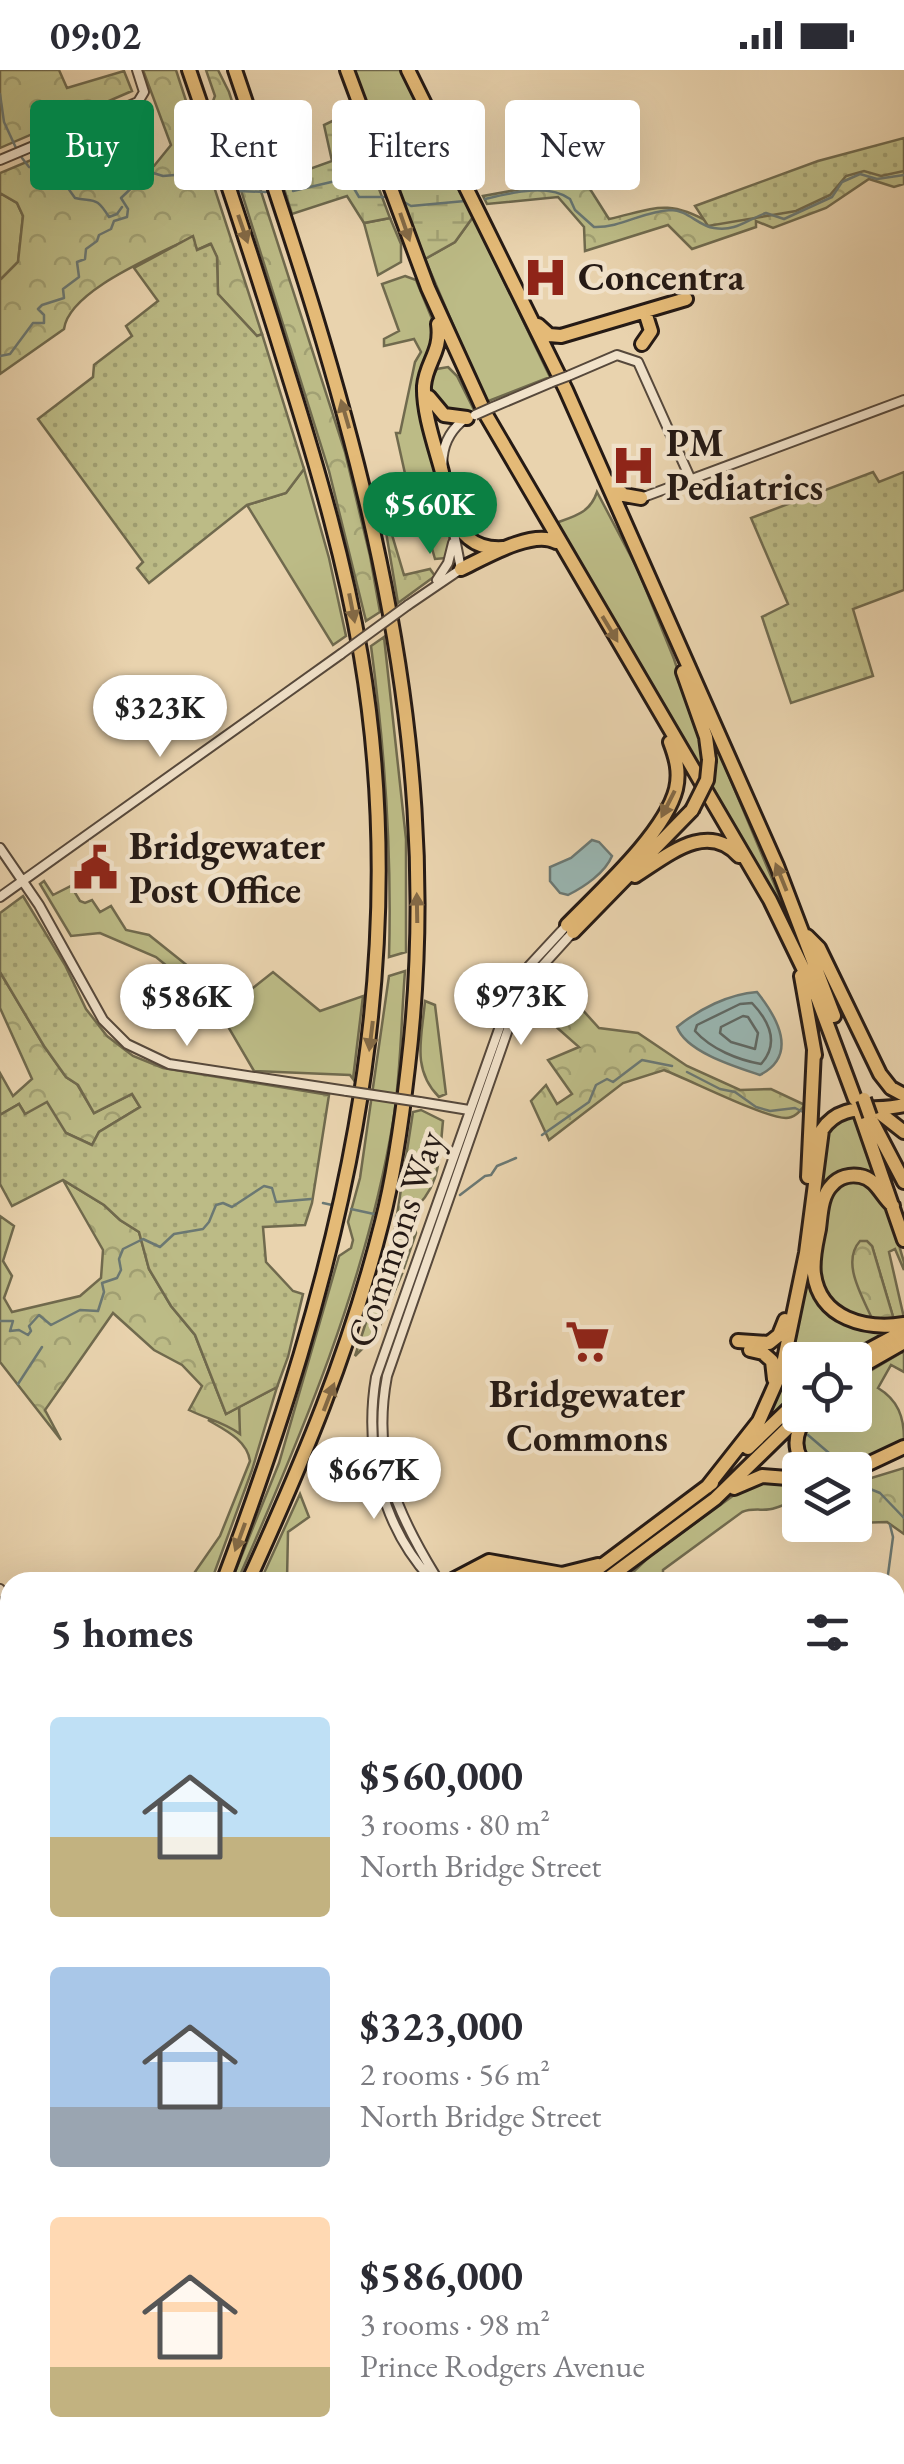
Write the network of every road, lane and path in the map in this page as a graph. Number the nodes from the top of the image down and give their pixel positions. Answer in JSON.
{"nodes":[{"id":1,"x":190,"y":70,"type":"edge"},
{"id":2,"x":235,"y":70,"type":"edge"},
{"id":3,"x":347,"y":70,"type":"edge"},
{"id":4,"x":408,"y":70,"type":"edge"},
{"id":5,"x":139,"y":74,"type":"edge"},
{"id":6,"x":0,"y":160,"type":"edge"},
{"id":7,"x":428,"y":288,"type":"junction"},
{"id":8,"x":686,"y":300,"type":"dead end"},
{"id":9,"x":645,"y":312,"type":"junction"},
{"id":10,"x":534,"y":321,"type":"junction"},
{"id":11,"x":572,"y":334,"type":"junction"},
{"id":12,"x":642,"y":344,"type":"dead end"},
{"id":13,"x":559,"y":375,"type":"junction"},
{"id":14,"x":469,"y":381,"type":"junction"},
{"id":15,"x":904,"y":400,"type":"edge"},
{"id":16,"x":471,"y":417,"type":"junction"},
{"id":17,"x":683,"y":458,"type":"junction"},
{"id":18,"x":442,"y":472,"type":"junction"},
{"id":19,"x":605,"y":477,"type":"junction"},
{"id":20,"x":691,"y":480,"type":"junction"},
{"id":21,"x":669,"y":488,"type":"junction"},
{"id":22,"x":641,"y":498,"type":"junction"},
{"id":23,"x":449,"y":507,"type":"junction"},
{"id":24,"x":539,"y":509,"type":"junction"},
{"id":25,"x":453,"y":528,"type":"junction"},
{"id":26,"x":628,"y":531,"type":"junction"},
{"id":27,"x":530,"y":539,"type":"junction"},
{"id":28,"x":560,"y":546,"type":"junction"},
{"id":29,"x":510,"y":547,"type":"junction"},
{"id":30,"x":461,"y":569,"type":"junction"},
{"id":31,"x":646,"y":571,"type":"junction"},
{"id":32,"x":427,"y":592,"type":"junction"},
{"id":33,"x":659,"y":712,"type":"junction"},
{"id":34,"x":0,"y":848,"type":"edge"},
{"id":35,"x":755,"y":874,"type":"junction"},
{"id":36,"x":23,"y":880,"type":"junction"},
{"id":37,"x":616,"y":888,"type":"junction"},
{"id":38,"x":0,"y":896,"type":"edge"},
{"id":39,"x":570,"y":928,"type":"junction"},
{"id":40,"x":802,"y":931,"type":"junction"},
{"id":41,"x":796,"y":950,"type":"junction"},
{"id":42,"x":814,"y":1050,"type":"junction"},
{"id":43,"x":904,"y":1095,"type":"edge"},
{"id":44,"x":904,"y":1105,"type":"edge"},
{"id":45,"x":866,"y":1110,"type":"junction"},
{"id":46,"x":473,"y":1112,"type":"junction"},
{"id":47,"x":904,"y":1132,"type":"edge"},
{"id":48,"x":904,"y":1182,"type":"edge"},
{"id":49,"x":814,"y":1196,"type":"junction"},
{"id":50,"x":898,"y":1210,"type":"edge"},
{"id":51,"x":904,"y":1240,"type":"edge"},
{"id":52,"x":904,"y":1327,"type":"edge"},
{"id":53,"x":904,"y":1342,"type":"edge"},
{"id":54,"x":872,"y":1347,"type":"edge"},
{"id":55,"x":872,"y":1360,"type":"edge"},
{"id":56,"x":765,"y":1410,"type":"junction"},
{"id":57,"x":782,"y":1417,"type":"edge"},
{"id":58,"x":784,"y":1432,"type":"edge"},
{"id":59,"x":904,"y":1447,"type":"edge"},
{"id":60,"x":904,"y":1456,"type":"edge"},
{"id":61,"x":872,"y":1462,"type":"edge"},
{"id":62,"x":872,"y":1470,"type":"edge"},
{"id":63,"x":782,"y":1478,"type":"edge"},
{"id":64,"x":711,"y":1493,"type":"junction"},
{"id":65,"x":610,"y":1560,"type":"junction"},
{"id":66,"x":226,"y":1572,"type":"edge"},
{"id":67,"x":253,"y":1572,"type":"edge"},
{"id":68,"x":426,"y":1572,"type":"edge"},
{"id":69,"x":468,"y":1572,"type":"edge"},
{"id":70,"x":480,"y":1572,"type":"edge"},
{"id":71,"x":510,"y":1572,"type":"edge"},
{"id":72,"x":551,"y":1572,"type":"edge"},
{"id":73,"x":569,"y":1572,"type":"edge"},
{"id":74,"x":594,"y":1572,"type":"edge"},
{"id":75,"x":616,"y":1572,"type":"edge"}],
"edges":[{"from":1,"to":66,"type":"highway","one_way":true},
{"from":67,"to":2,"type":"highway","one_way":true},
{"from":3,"to":7,"type":"highway","one_way":true},
{"from":4,"to":10,"type":"highway"},
{"from":5,"to":6,"type":"street"},
{"from":7,"to":14,"type":"highway"},
{"from":7,"to":18,"type":"highway"},
{"from":8,"to":9,"type":"highway"},
{"from":9,"to":11,"type":"highway"},
{"from":9,"to":12,"type":"highway"},
{"from":10,"to":11,"type":"highway"},
{"from":10,"to":13,"type":"highway"},
{"from":11,"to":13,"type":"highway"},
{"from":13,"to":16,"type":"street","bridge":true},
{"from":13,"to":17,"type":"street"},
{"from":13,"to":19,"type":"highway"},
{"from":14,"to":16,"type":"highway"},
{"from":14,"to":24,"type":"highway"},
{"from":15,"to":20,"type":"street"},
{"from":16,"to":18,"type":"street"},
{"from":17,"to":20,"type":"street"},
{"from":17,"to":21,"type":"street"},
{"from":18,"to":23,"type":"street"},
{"from":19,"to":22,"type":"highway"},
{"from":19,"to":26,"type":"highway"},
{"from":20,"to":21,"type":"street"},
{"from":21,"to":22,"type":"street"},
{"from":22,"to":26,"type":"highway"},
{"from":23,"to":25,"type":"street"},
{"from":23,"to":29,"type":"highway"},
{"from":24,"to":27,"type":"highway"},
{"from":24,"to":28,"type":"highway"},
{"from":25,"to":30,"type":"street"},
{"from":25,"to":32,"type":"street"},
{"from":26,"to":31,"type":"highway"},
{"from":27,"to":28,"type":"highway"},
{"from":27,"to":29,"type":"highway"},
{"from":28,"to":33,"type":"highway","one_way":true},
{"from":29,"to":30,"type":"highway"},
{"from":30,"to":32,"type":"street"},
{"from":31,"to":37,"type":"highway","bridge":true},
{"from":40,"to":31,"type":"highway","one_way":true},
{"from":32,"to":36,"type":"street","bridge":true},
{"from":33,"to":35,"type":"highway"},
{"from":33,"to":39,"type":"highway","one_way":true},
{"from":34,"to":36,"type":"street"},
{"from":35,"to":37,"type":"highway"},
{"from":35,"to":41,"type":"highway"},
{"from":36,"to":38,"type":"street"},
{"from":36,"to":46,"type":"street","bridge":true},
{"from":37,"to":39,"type":"highway"},
{"from":39,"to":46,"type":"street","name":"Commons Way"},
{"from":40,"to":43,"type":"highway"},
{"from":40,"to":45,"type":"highway"},
{"from":41,"to":42,"type":"highway"},
{"from":41,"to":45,"type":"highway"},
{"from":42,"to":49,"type":"highway"},
{"from":42,"to":56,"type":"highway"},
{"from":44,"to":45,"type":"highway"},
{"from":45,"to":47,"type":"highway"},
{"from":45,"to":48,"type":"highway"},
{"from":45,"to":49,"type":"highway"},
{"from":45,"to":50,"type":"highway"},
{"from":46,"to":68,"type":"street","name":"Commons Way"},
{"from":49,"to":56,"type":"highway"},
{"from":50,"to":51,"type":"highway"},
{"from":50,"to":52,"type":"highway"},
{"from":52,"to":54,"type":"highway"},
{"from":53,"to":55,"type":"highway"},
{"from":56,"to":64,"type":"highway"},
{"from":57,"to":64,"type":"highway"},
{"from":58,"to":64,"type":"highway"},
{"from":59,"to":61,"type":"highway"},
{"from":60,"to":62,"type":"highway"},
{"from":63,"to":64,"type":"highway"},
{"from":64,"to":65,"type":"highway"},
{"from":64,"to":75,"type":"highway"},
{"from":65,"to":73,"type":"highway"},
{"from":65,"to":74,"type":"highway"},
{"from":69,"to":72,"type":"highway"},
{"from":70,"to":71,"type":"highway"}]}
